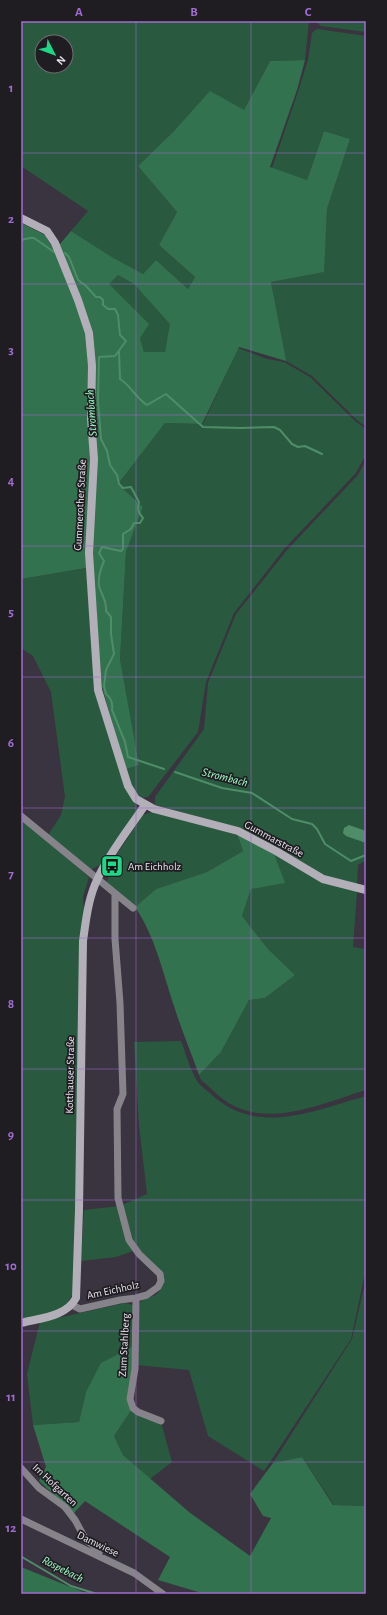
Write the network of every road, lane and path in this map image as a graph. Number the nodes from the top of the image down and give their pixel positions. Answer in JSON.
{"nodes":[{"id":1,"x":21,"y":218,"type":"edge"},
{"id":2,"x":145,"y":805,"type":"junction"},
{"id":3,"x":21,"y":816,"type":"edge"},
{"id":4,"x":98,"y":878,"type":"junction"},
{"id":5,"x":366,"y":890,"type":"edge"},
{"id":6,"x":115,"y":895,"type":"junction"},
{"id":7,"x":132,"y":908,"type":"dead end"},
{"id":8,"x":136,"y":1298,"type":"junction"},
{"id":9,"x":72,"y":1305,"type":"junction"},
{"id":10,"x":21,"y":1323,"type":"edge"},
{"id":11,"x":161,"y":1421,"type":"dead end"},
{"id":12,"x":21,"y":1468,"type":"edge"},
{"id":13,"x":21,"y":1518,"type":"edge"},
{"id":14,"x":100,"y":1556,"type":"junction"},
{"id":15,"x":163,"y":1594,"type":"edge"}],
"edges":[{"from":1,"to":2,"type":"street","name":"Gummerother Straße"},
{"from":2,"to":4,"type":"street","name":"Kotthauser Straße"},
{"from":2,"to":5,"type":"street","name":"Gummarstraße"},
{"from":3,"to":4,"type":"street"},
{"from":4,"to":6,"type":"street"},
{"from":4,"to":9,"type":"street","name":"Kotthauser Straße"},
{"from":6,"to":7,"type":"street"},
{"from":6,"to":8,"type":"street","name":"Am Eichholz"},
{"from":8,"to":9,"type":"street","name":"Am Eichholz"},
{"from":8,"to":11,"type":"street","name":"Zum Stahlberg"},
{"from":9,"to":10,"type":"street"},
{"from":12,"to":14,"type":"street","name":"Im Hofgarten"},
{"from":13,"to":14,"type":"street","name":"Damwiese"},
{"from":14,"to":15,"type":"street","name":"Damwiese"}]}
